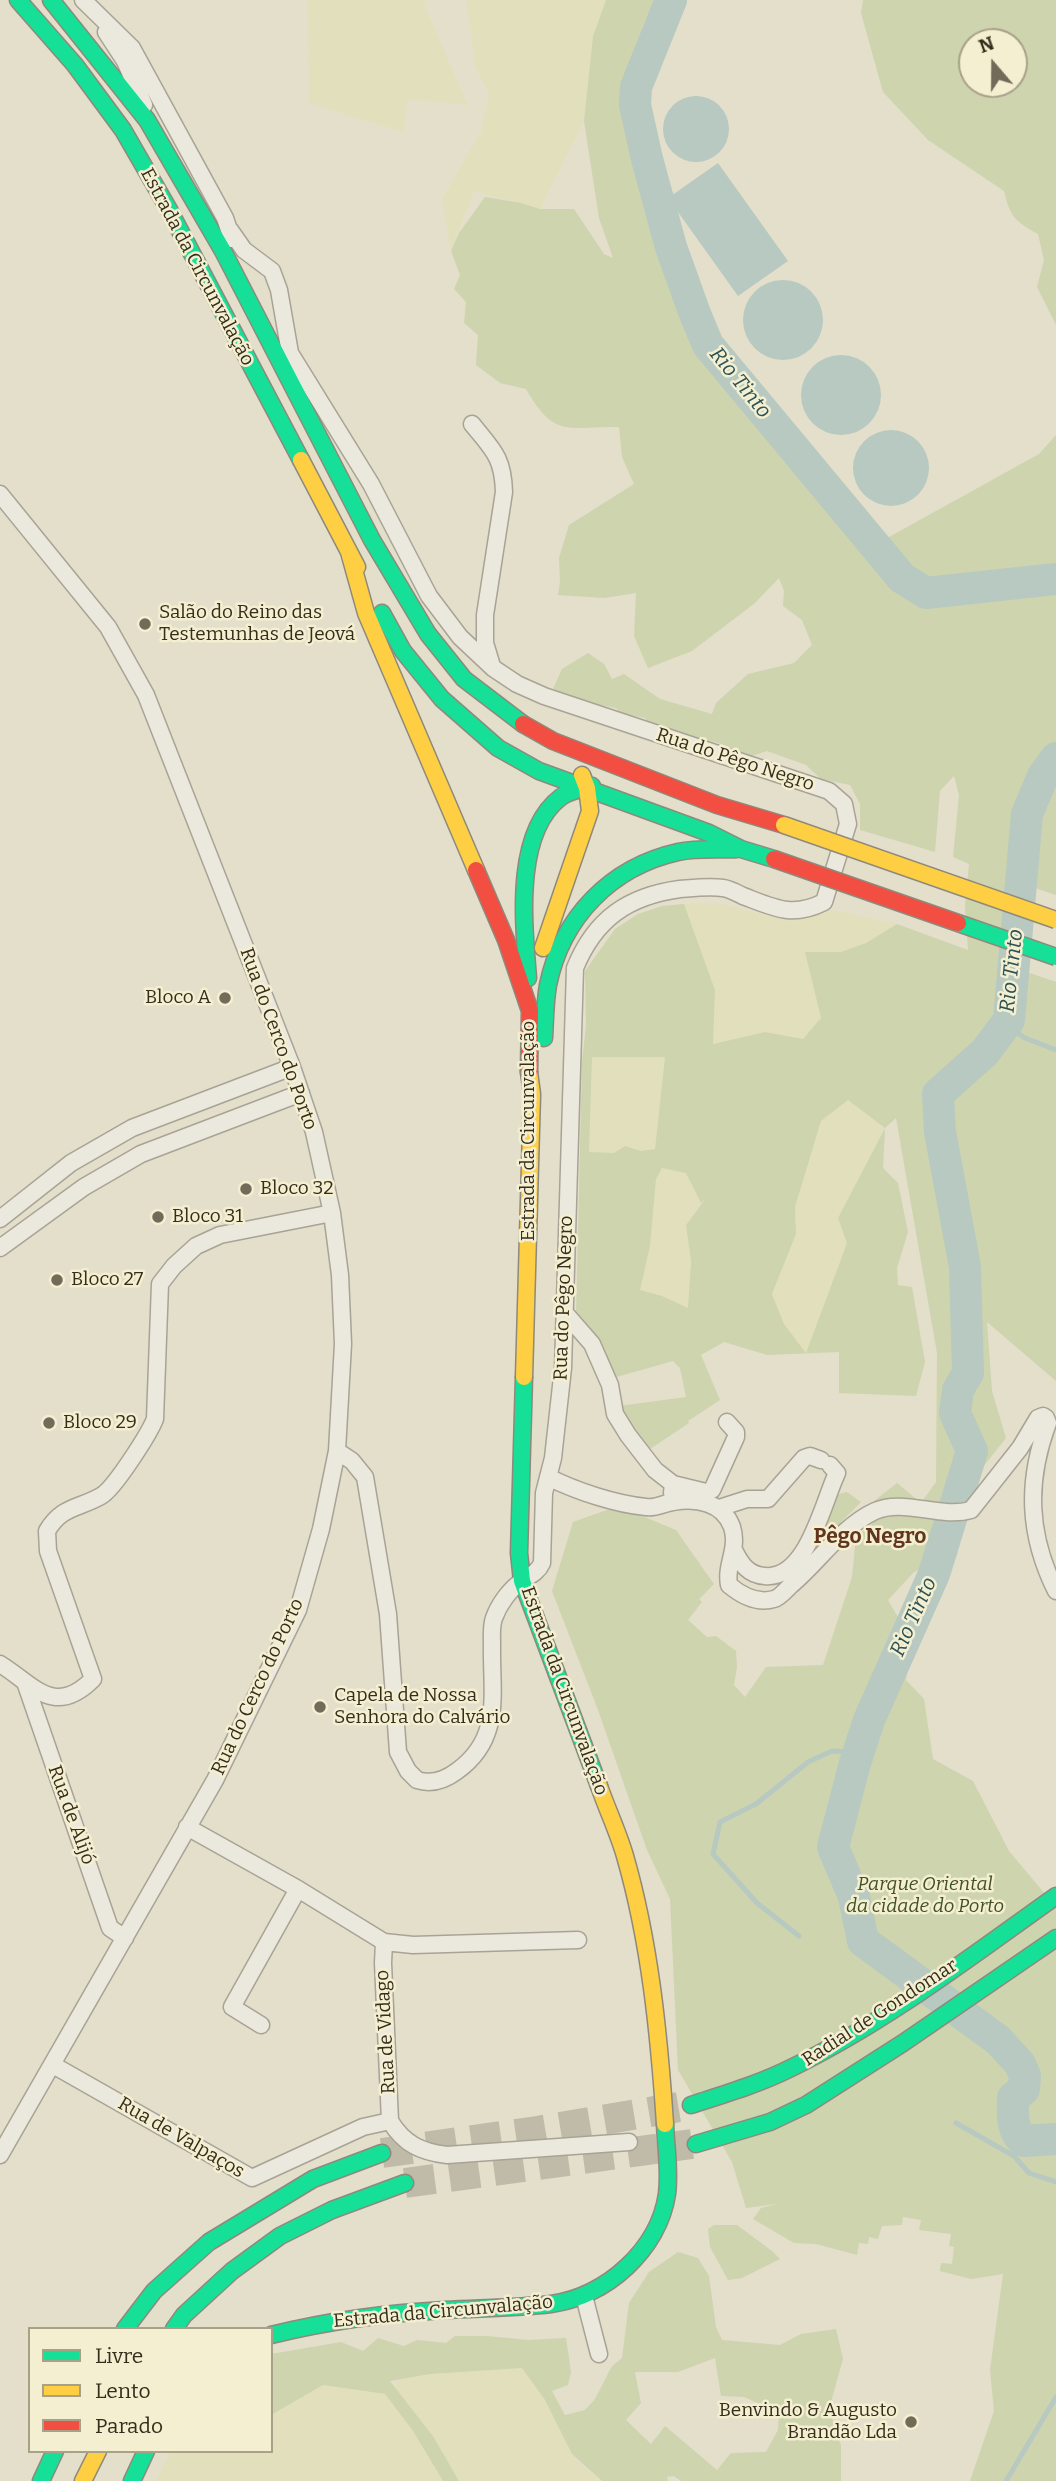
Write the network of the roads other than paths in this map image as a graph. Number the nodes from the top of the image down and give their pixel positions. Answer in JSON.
{"nodes":[{"id":1,"x":18,"y":0,"type":"edge"},
{"id":2,"x":51,"y":0,"type":"edge"},
{"id":3,"x":86,"y":3,"type":"edge"},
{"id":4,"x":147,"y":120,"type":"junction"},
{"id":5,"x":230,"y":230,"type":"junction"},
{"id":6,"x":238,"y":281,"type":"junction"},
{"id":7,"x":472,"y":424,"type":"dead end"},
{"id":8,"x":0,"y":494,"type":"edge"},
{"id":9,"x":349,"y":552,"type":"junction"},
{"id":10,"x":493,"y":668,"type":"junction"},
{"id":11,"x":571,"y":748,"type":"junction"},
{"id":12,"x":587,"y":788,"type":"junction"},
{"id":13,"x":718,"y":805,"type":"junction"},
{"id":14,"x":741,"y":849,"type":"junction"},
{"id":15,"x":1056,"y":920,"type":"edge"},
{"id":16,"x":1056,"y":957,"type":"edge"},
{"id":17,"x":530,"y":1011,"type":"junction"},
{"id":18,"x":292,"y":1067,"type":"junction"},
{"id":19,"x":301,"y":1093,"type":"junction"},
{"id":20,"x":532,"y":1094,"type":"junction"},
{"id":21,"x":332,"y":1213,"type":"junction"},
{"id":22,"x":0,"y":1219,"type":"edge"},
{"id":23,"x":0,"y":1248,"type":"edge"},
{"id":24,"x":565,"y":1313,"type":"junction"},
{"id":25,"x":727,"y":1422,"type":"dead end"},
{"id":26,"x":337,"y":1451,"type":"junction"},
{"id":27,"x":548,"y":1477,"type":"junction"},
{"id":28,"x":673,"y":1484,"type":"junction"},
{"id":29,"x":670,"y":1502,"type":"junction"},
{"id":30,"x":719,"y":1508,"type":"junction"},
{"id":31,"x":734,"y":1550,"type":"junction"},
{"id":32,"x":522,"y":1580,"type":"junction"},
{"id":33,"x":1056,"y":1591,"type":"edge"},
{"id":34,"x":0,"y":1664,"type":"edge"},
{"id":35,"x":26,"y":1685,"type":"junction"},
{"id":36,"x":187,"y":1827,"type":"junction"},
{"id":37,"x":298,"y":1889,"type":"junction"},
{"id":38,"x":1056,"y":1896,"type":"edge"},
{"id":39,"x":125,"y":1938,"type":"junction"},
{"id":40,"x":1056,"y":1938,"type":"edge"},
{"id":41,"x":578,"y":1940,"type":"dead end"},
{"id":42,"x":384,"y":1942,"type":"junction"},
{"id":43,"x":261,"y":2025,"type":"dead end"},
{"id":44,"x":53,"y":2065,"type":"junction"},
{"id":45,"x":691,"y":2105,"type":"tunnel mouth"},
{"id":46,"x":390,"y":2121,"type":"junction"},
{"id":47,"x":629,"y":2142,"type":"dead end"},
{"id":48,"x":696,"y":2144,"type":"tunnel mouth"},
{"id":49,"x":382,"y":2153,"type":"tunnel mouth"},
{"id":50,"x":0,"y":2155,"type":"edge"},
{"id":51,"x":405,"y":2183,"type":"tunnel mouth"},
{"id":52,"x":584,"y":2296,"type":"junction"},
{"id":53,"x":127,"y":2327,"type":"edge"},
{"id":54,"x":175,"y":2327,"type":"edge"},
{"id":55,"x":273,"y":2334,"type":"edge"},
{"id":56,"x":599,"y":2354,"type":"dead end"},
{"id":57,"x":54,"y":2453,"type":"edge"},
{"id":58,"x":97,"y":2453,"type":"edge"},
{"id":59,"x":145,"y":2453,"type":"edge"},
{"id":60,"x":41,"y":2481,"type":"edge"},
{"id":61,"x":83,"y":2481,"type":"edge"},
{"id":62,"x":132,"y":2481,"type":"edge"}],
"edges":[{"from":1,"to":9,"type":"main road","name":"Estrada da Circunvalação"},
{"from":2,"to":4,"type":"main road","name":"Estrada da Circunvalação"},
{"from":3,"to":4,"type":"street","name":"Estrada da Circunvalação"},
{"from":3,"to":5,"type":"street","name":"Estrada da Circunvalação"},
{"from":4,"to":6,"type":"main road","name":"Estrada da Circunvalação"},
{"from":5,"to":6,"type":"street","name":"Estrada da Circunvalação"},
{"from":5,"to":10,"type":"street","name":"Estrada da Circunvalação"},
{"from":6,"to":11,"type":"main road","name":"Estrada da Circunvalação"},
{"from":7,"to":10,"type":"street"},
{"from":8,"to":18,"type":"street","name":"Rua do Cerco do Porto"},
{"from":9,"to":12,"type":"main road","name":"Estrada da Circunvalação"},
{"from":9,"to":17,"type":"main road","name":"Estrada da Circunvalação"},
{"from":10,"to":24,"type":"street","name":"Rua do Pêgo Negro"},
{"from":11,"to":12,"type":"main road"},
{"from":11,"to":13,"type":"main road","name":"Estrada da Circunvalação"},
{"from":12,"to":13,"type":"main road"},
{"from":12,"to":14,"type":"main road","name":"Estrada da Circunvalação"},
{"from":12,"to":17,"type":"main road"},
{"from":12,"to":17,"type":"main road"},
{"from":13,"to":15,"type":"main road","bridge":true},
{"from":14,"to":16,"type":"main road","bridge":true},
{"from":14,"to":20,"type":"main road"},
{"from":17,"to":20,"type":"main road","name":"Estrada da Circunvalação"},
{"from":18,"to":19,"type":"street","name":"Rua do Cerco do Porto"},
{"from":18,"to":22,"type":"street"},
{"from":19,"to":21,"type":"street","name":"Rua do Cerco do Porto"},
{"from":19,"to":23,"type":"street"},
{"from":20,"to":32,"type":"main road","name":"Estrada da Circunvalação"},
{"from":21,"to":26,"type":"street","name":"Rua do Cerco do Porto"},
{"from":21,"to":35,"type":"street"},
{"from":24,"to":27,"type":"street","name":"Rua do Pêgo Negro"},
{"from":24,"to":28,"type":"street"},
{"from":25,"to":28,"type":"street"},
{"from":26,"to":32,"type":"street","name":"Rua do Pêgo Negro"},
{"from":26,"to":36,"type":"street","name":"Rua do Cerco do Porto"},
{"from":27,"to":29,"type":"street"},
{"from":27,"to":32,"type":"street","name":"Rua do Pêgo Negro"},
{"from":28,"to":29,"type":"street"},
{"from":29,"to":30,"type":"street"},
{"from":30,"to":31,"type":"street"},
{"from":30,"to":31,"type":"street"},
{"from":31,"to":33,"type":"street"},
{"from":32,"to":52,"type":"main road","name":"Estrada da Circunvalação"},
{"from":34,"to":35,"type":"street"},
{"from":35,"to":39,"type":"street","name":"Rua de Alijó"},
{"from":36,"to":37,"type":"street"},
{"from":36,"to":39,"type":"street","name":"Rua do Cerco do Porto"},
{"from":37,"to":42,"type":"street"},
{"from":37,"to":43,"type":"street"},
{"from":38,"to":45,"type":"main road","name":"Radial de Gondomar"},
{"from":39,"to":44,"type":"street","name":"Rua do Cerco do Porto"},
{"from":40,"to":48,"type":"main road","name":"Radial de Gondomar"},
{"from":41,"to":42,"type":"street"},
{"from":42,"to":46,"type":"street","name":"Rua de Vidago"},
{"from":44,"to":46,"type":"street","name":"Rua de Valpaços"},
{"from":44,"to":50,"type":"street","name":"Rua do Cerco do Porto"},
{"from":46,"to":47,"type":"street"},
{"from":49,"to":53,"type":"main road"},
{"from":51,"to":54,"type":"main road"},
{"from":52,"to":55,"type":"main road","name":"Estrada da Circunvalação"},
{"from":52,"to":56,"type":"street"},
{"from":57,"to":60,"type":"main road"},
{"from":58,"to":61,"type":"main road"},
{"from":59,"to":62,"type":"main road"}]}
